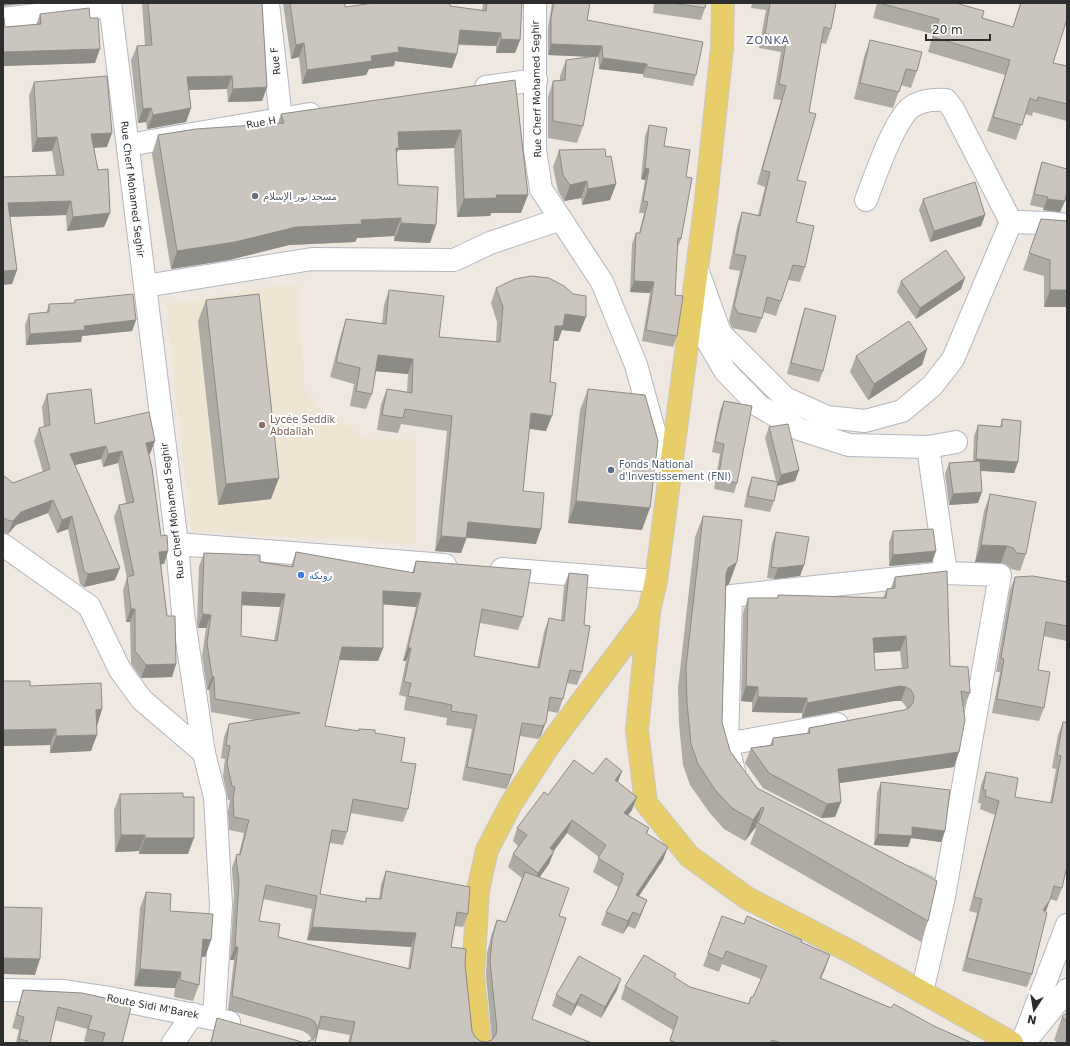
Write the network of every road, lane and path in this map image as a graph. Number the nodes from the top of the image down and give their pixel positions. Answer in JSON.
{"nodes":[{"id":1,"x":268,"y":3,"type":"edge"},
{"id":2,"x":535,"y":3,"type":"edge"},
{"id":3,"x":723,"y":3,"type":"edge"},
{"id":4,"x":110,"y":5,"type":"edge"},
{"id":5,"x":3,"y":19,"type":"edge"},
{"id":6,"x":536,"y":80,"type":"junction"},
{"id":7,"x":467,"y":90,"type":"edge"},
{"id":8,"x":327,"y":112,"type":"edge"},
{"id":9,"x":281,"y":119,"type":"junction"},
{"id":10,"x":128,"y":145,"type":"junction"},
{"id":11,"x":866,"y":200,"type":"dead end"},
{"id":12,"x":560,"y":219,"type":"junction"},
{"id":13,"x":1011,"y":222,"type":"junction"},
{"id":14,"x":1067,"y":225,"type":"edge"},
{"id":15,"x":697,"y":268,"type":"junction"},
{"id":16,"x":145,"y":286,"type":"junction"},
{"id":17,"x":691,"y":312,"type":"junction"},
{"id":18,"x":956,"y":442,"type":"dead end"},
{"id":19,"x":928,"y":447,"type":"junction"},
{"id":20,"x":668,"y":481,"type":"junction"},
{"id":21,"x":177,"y":544,"type":"junction"},
{"id":22,"x":3,"y":545,"type":"edge"},
{"id":23,"x":946,"y":573,"type":"junction"},
{"id":24,"x":656,"y":581,"type":"junction"},
{"id":25,"x":649,"y":611,"type":"junction"},
{"id":26,"x":857,"y":720,"type":"edge"},
{"id":27,"x":727,"y":744,"type":"junction"},
{"id":28,"x":204,"y":753,"type":"junction"},
{"id":29,"x":746,"y":787,"type":"edge"},
{"id":30,"x":888,"y":867,"type":"edge"},
{"id":31,"x":944,"y":896,"type":"junction"},
{"id":32,"x":1067,"y":925,"type":"edge"},
{"id":33,"x":3,"y":990,"type":"edge"},
{"id":34,"x":1067,"y":990,"type":"edge"},
{"id":35,"x":922,"y":992,"type":"junction"},
{"id":36,"x":193,"y":1014,"type":"junction"},
{"id":37,"x":214,"y":1018,"type":"junction"},
{"id":38,"x":250,"y":1028,"type":"edge"},
{"id":39,"x":173,"y":1043,"type":"edge"},
{"id":40,"x":480,"y":1043,"type":"edge"},
{"id":41,"x":1012,"y":1043,"type":"edge"},
{"id":42,"x":1023,"y":1043,"type":"edge"}],
"edges":[{"from":1,"to":9,"type":"street","name":"Rue F"},
{"from":2,"to":6,"type":"street","name":"Rue Cherf Mohamed Seghir"},
{"from":3,"to":15,"type":"main road"},
{"from":4,"to":5,"type":"street"},
{"from":4,"to":10,"type":"street","name":"Rue Cherf Mohamed Seghir"},
{"from":6,"to":7,"type":"street"},
{"from":6,"to":12,"type":"street","name":"Rue Cherf Mohamed Seghir"},
{"from":8,"to":9,"type":"street","name":"Rue H"},
{"from":9,"to":10,"type":"street","name":"Rue H"},
{"from":10,"to":16,"type":"street","name":"Rue Cherf Mohamed Seghir"},
{"from":11,"to":13,"type":"street"},
{"from":12,"to":16,"type":"street"},
{"from":12,"to":20,"type":"street","name":"Rue Cherf Mohamed Seghir"},
{"from":13,"to":14,"type":"street"},
{"from":13,"to":15,"type":"street"},
{"from":15,"to":17,"type":"main road"},
{"from":16,"to":21,"type":"street","name":"Rue Cherf Mohamed Seghir"},
{"from":17,"to":19,"type":"street"},
{"from":17,"to":20,"type":"main road"},
{"from":18,"to":19,"type":"street"},
{"from":19,"to":23,"type":"street"},
{"from":20,"to":24,"type":"main road"},
{"from":21,"to":24,"type":"street"},
{"from":21,"to":28,"type":"street","name":"Rue Cherf Mohamed Seghir"},
{"from":22,"to":28,"type":"street"},
{"from":23,"to":27,"type":"street"},
{"from":23,"to":31,"type":"street"},
{"from":24,"to":25,"type":"main road"},
{"from":25,"to":35,"type":"main road"},
{"from":25,"to":40,"type":"main road"},
{"from":26,"to":27,"type":"street"},
{"from":27,"to":29,"type":"street"},
{"from":28,"to":37,"type":"street","name":"Rue Cherf Mohamed Seghir"},
{"from":30,"to":31,"type":"street"},
{"from":31,"to":35,"type":"street"},
{"from":32,"to":42,"type":"street"},
{"from":33,"to":36,"type":"street","name":"Route Sidi M'Barek"},
{"from":34,"to":42,"type":"street"},
{"from":35,"to":41,"type":"main road"},
{"from":36,"to":37,"type":"street","name":"Route Sidi M'Barek"},
{"from":36,"to":39,"type":"street"},
{"from":37,"to":38,"type":"street","name":"Route Sidi M'Barek"}]}
